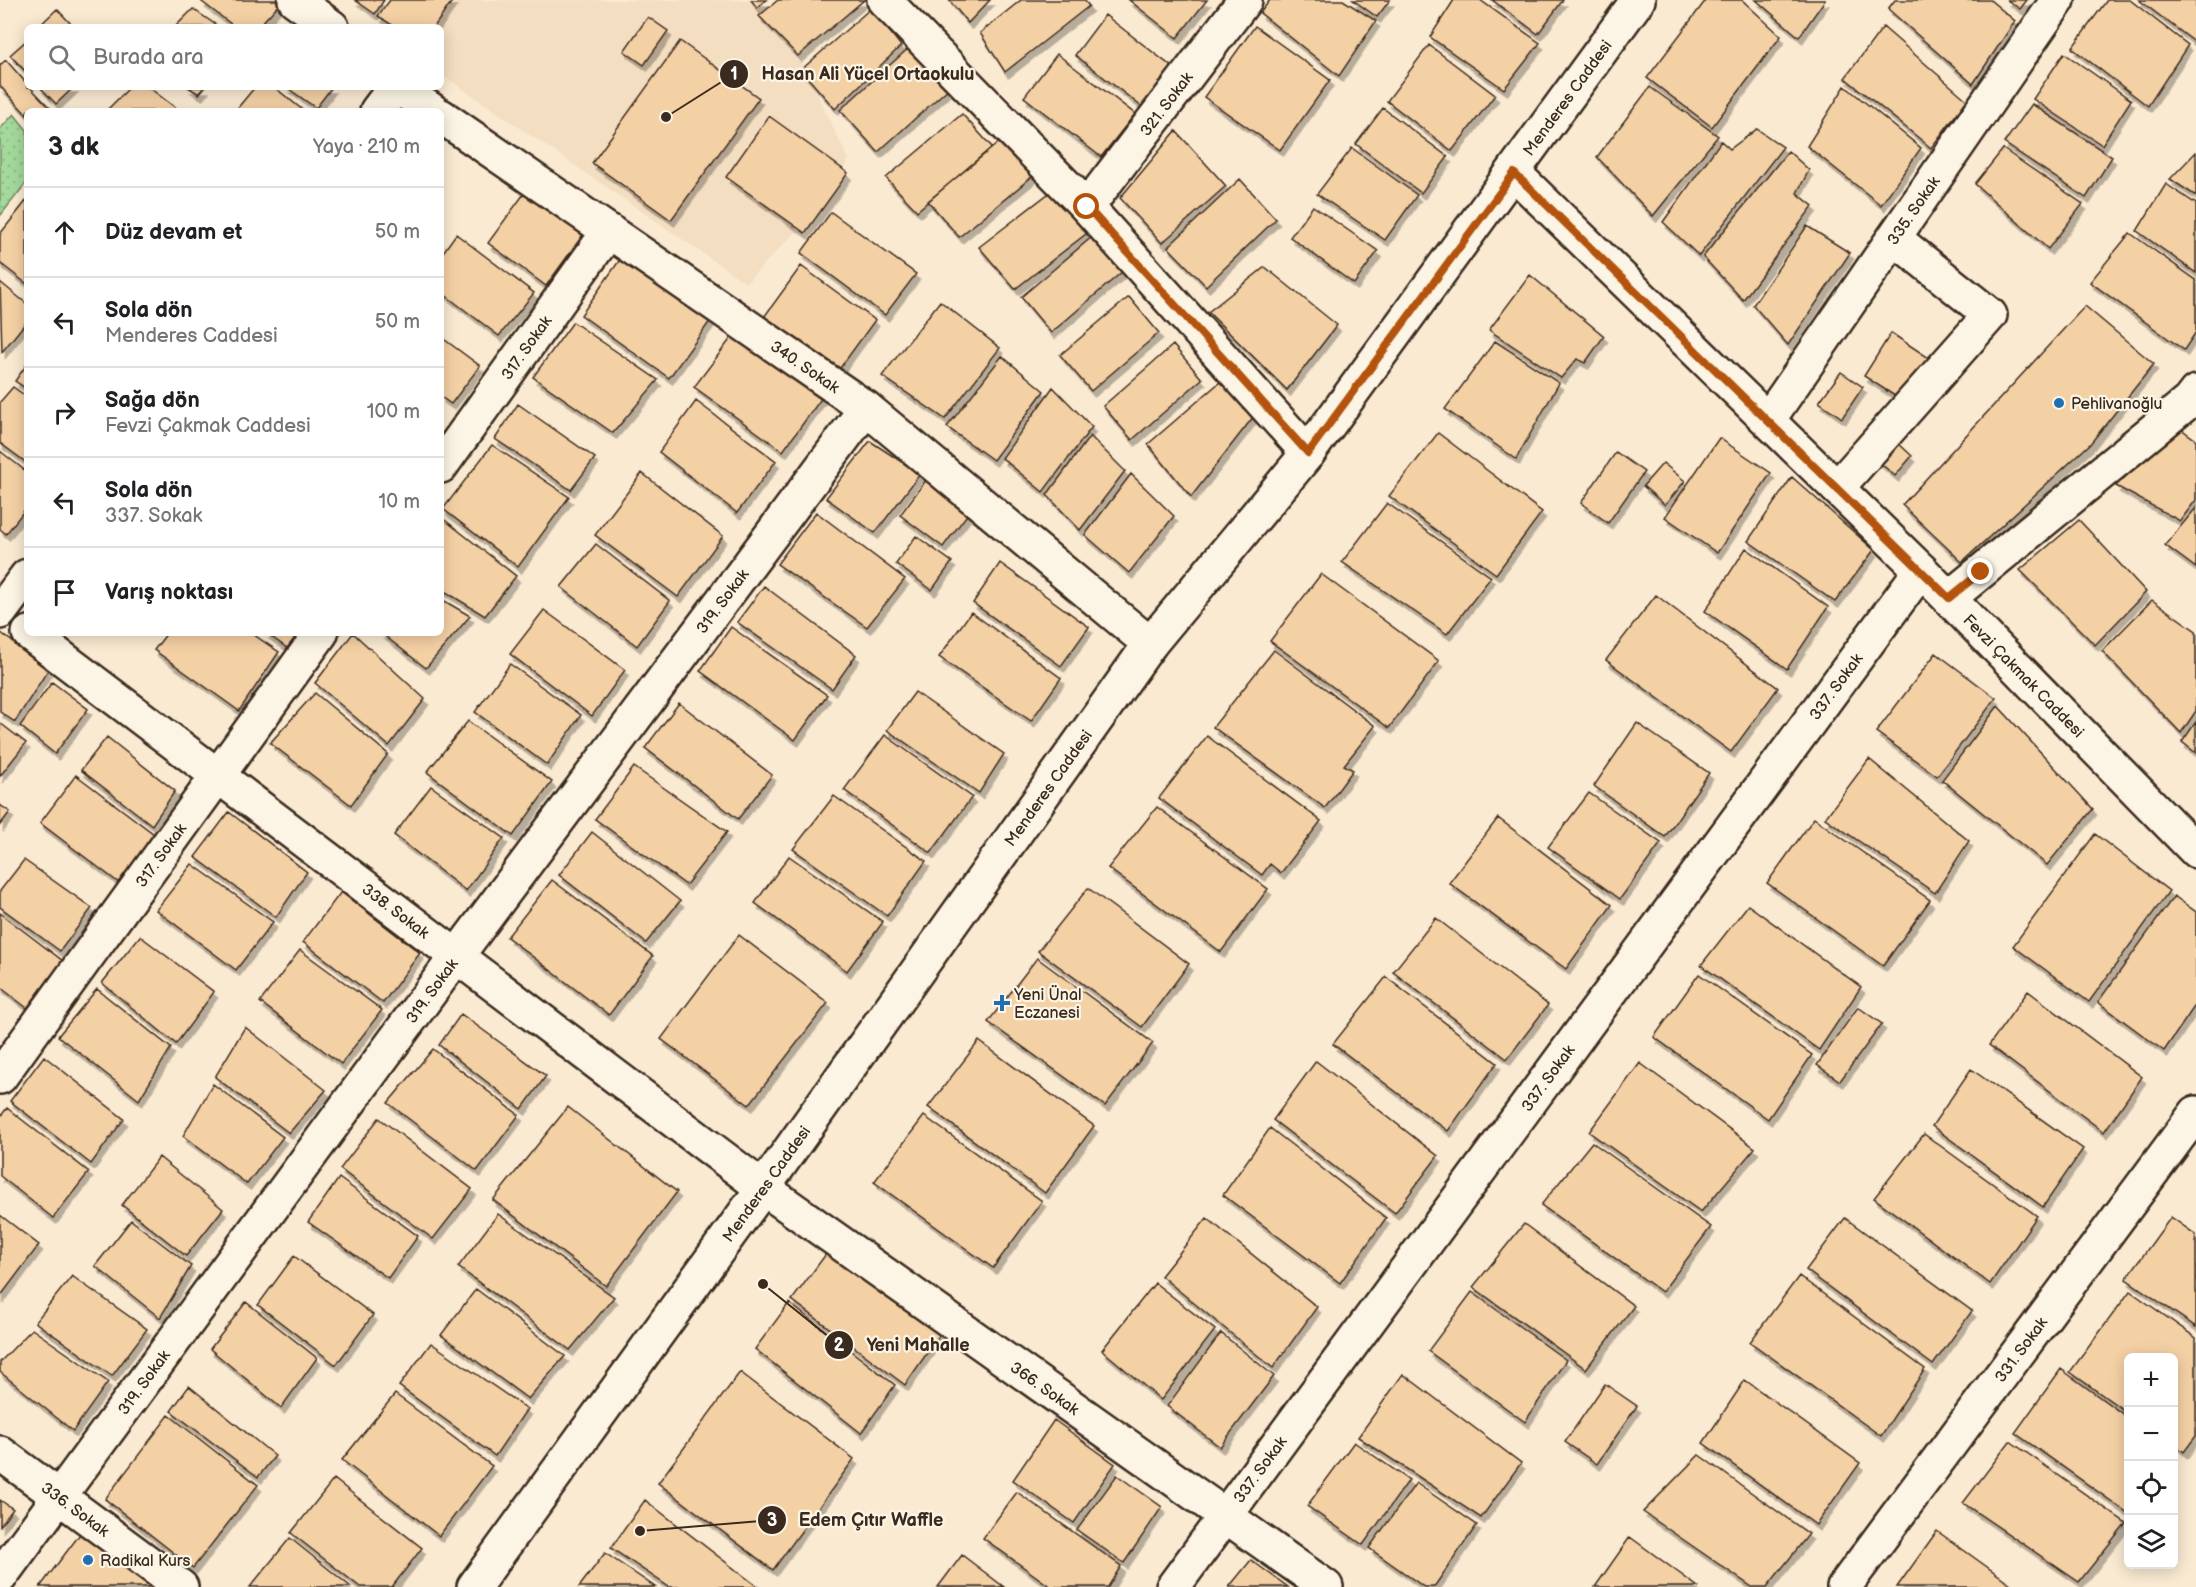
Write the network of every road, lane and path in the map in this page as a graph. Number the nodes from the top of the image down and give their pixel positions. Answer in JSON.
{"nodes":[{"id":1,"x":295,"y":0,"type":"edge"},
{"id":2,"x":885,"y":0,"type":"edge"},
{"id":3,"x":1245,"y":0,"type":"edge"},
{"id":4,"x":1638,"y":0,"type":"edge"},
{"id":5,"x":2058,"y":0,"type":"edge"},
{"id":6,"x":328,"y":24,"type":"edge"},
{"id":7,"x":394,"y":90,"type":"edge"},
{"id":8,"x":402,"y":90,"type":"edge"},
{"id":9,"x":380,"y":108,"type":"edge"},
{"id":10,"x":428,"y":108,"type":"edge"},
{"id":11,"x":444,"y":118,"type":"edge"},
{"id":12,"x":1514,"y":173,"type":"junction"},
{"id":13,"x":1087,"y":207,"type":"junction"},
{"id":14,"x":609,"y":231,"type":"junction"},
{"id":15,"x":1894,"y":238,"type":"junction"},
{"id":16,"x":2194,"y":400,"type":"edge"},
{"id":17,"x":866,"y":408,"type":"junction"},
{"id":18,"x":1768,"y":420,"type":"junction"},
{"id":19,"x":1308,"y":453,"type":"junction"},
{"id":20,"x":444,"y":462,"type":"edge"},
{"id":21,"x":1837,"y":488,"type":"junction"},
{"id":22,"x":1921,"y":570,"type":"junction"},
{"id":23,"x":24,"y":580,"type":"edge"},
{"id":24,"x":1949,"y":598,"type":"junction"},
{"id":25,"x":0,"y":611,"type":"edge"},
{"id":26,"x":24,"y":629,"type":"edge"},
{"id":27,"x":33,"y":636,"type":"edge"},
{"id":28,"x":319,"y":636,"type":"edge"},
{"id":29,"x":1150,"y":644,"type":"junction"},
{"id":30,"x":218,"y":777,"type":"junction"},
{"id":31,"x":2196,"y":851,"type":"edge"},
{"id":32,"x":456,"y":957,"type":"junction"},
{"id":33,"x":0,"y":1077,"type":"edge"},
{"id":34,"x":2196,"y":1113,"type":"edge"},
{"id":35,"x":763,"y":1188,"type":"junction"},
{"id":36,"x":0,"y":1453,"type":"edge"},
{"id":37,"x":58,"y":1497,"type":"junction"},
{"id":38,"x":1225,"y":1514,"type":"junction"},
{"id":39,"x":0,"y":1577,"type":"edge"},
{"id":40,"x":181,"y":1587,"type":"edge"},
{"id":41,"x":474,"y":1587,"type":"edge"},
{"id":42,"x":1173,"y":1587,"type":"edge"},
{"id":43,"x":1326,"y":1587,"type":"edge"},
{"id":44,"x":1844,"y":1587,"type":"edge"}],
"edges":[{"from":1,"to":6,"type":"street"},
{"from":2,"to":13,"type":"street"},
{"from":3,"to":13,"type":"street","name":"321. Sokak"},
{"from":4,"to":12,"type":"street","name":"Menderes Caddesi"},
{"from":5,"to":15,"type":"street","name":"335. Sokak"},
{"from":7,"to":9,"type":"street"},
{"from":8,"to":10,"type":"street"},
{"from":11,"to":14,"type":"street","name":"340. Sokak"},
{"from":12,"to":18,"type":"street","name":"Fevzi Çakmak Caddesi"},
{"from":12,"to":19,"type":"street","name":"Menderes Caddesi"},
{"from":13,"to":19,"type":"street"},
{"from":14,"to":17,"type":"street","name":"340. Sokak"},
{"from":14,"to":20,"type":"street","name":"317. Sokak"},
{"from":15,"to":18,"type":"street","name":"335. Sokak"},
{"from":15,"to":21,"type":"street"},
{"from":16,"to":24,"type":"street"},
{"from":17,"to":29,"type":"street","name":"340. Sokak"},
{"from":17,"to":32,"type":"street","name":"319. Sokak"},
{"from":18,"to":21,"type":"street","name":"Fevzi Çakmak Caddesi"},
{"from":19,"to":29,"type":"street","name":"Menderes Caddesi"},
{"from":21,"to":22,"type":"street","name":"Fevzi Çakmak Caddesi"},
{"from":22,"to":24,"type":"street","name":"Fevzi Çakmak Caddesi"},
{"from":22,"to":38,"type":"street","name":"337. Sokak"},
{"from":23,"to":25,"type":"street"},
{"from":24,"to":31,"type":"street","name":"Fevzi Çakmak Caddesi"},
{"from":25,"to":26,"type":"street","name":"338. Sokak"},
{"from":27,"to":30,"type":"street","name":"338. Sokak"},
{"from":28,"to":30,"type":"street","name":"317. Sokak"},
{"from":29,"to":35,"type":"street","name":"Menderes Caddesi"},
{"from":30,"to":32,"type":"street","name":"338. Sokak"},
{"from":30,"to":33,"type":"street","name":"317. Sokak"},
{"from":32,"to":35,"type":"street","name":"338. Sokak"},
{"from":32,"to":37,"type":"street","name":"319. Sokak"},
{"from":34,"to":44,"type":"street","name":"331. Sokak"},
{"from":35,"to":38,"type":"street","name":"366. Sokak"},
{"from":35,"to":41,"type":"street","name":"Menderes Caddesi"},
{"from":36,"to":37,"type":"street","name":"336. Sokak"},
{"from":37,"to":39,"type":"street","name":"319. Sokak"},
{"from":37,"to":40,"type":"street","name":"336. Sokak"},
{"from":38,"to":42,"type":"street","name":"337. Sokak"},
{"from":38,"to":43,"type":"street","name":"366. Sokak"}]}
